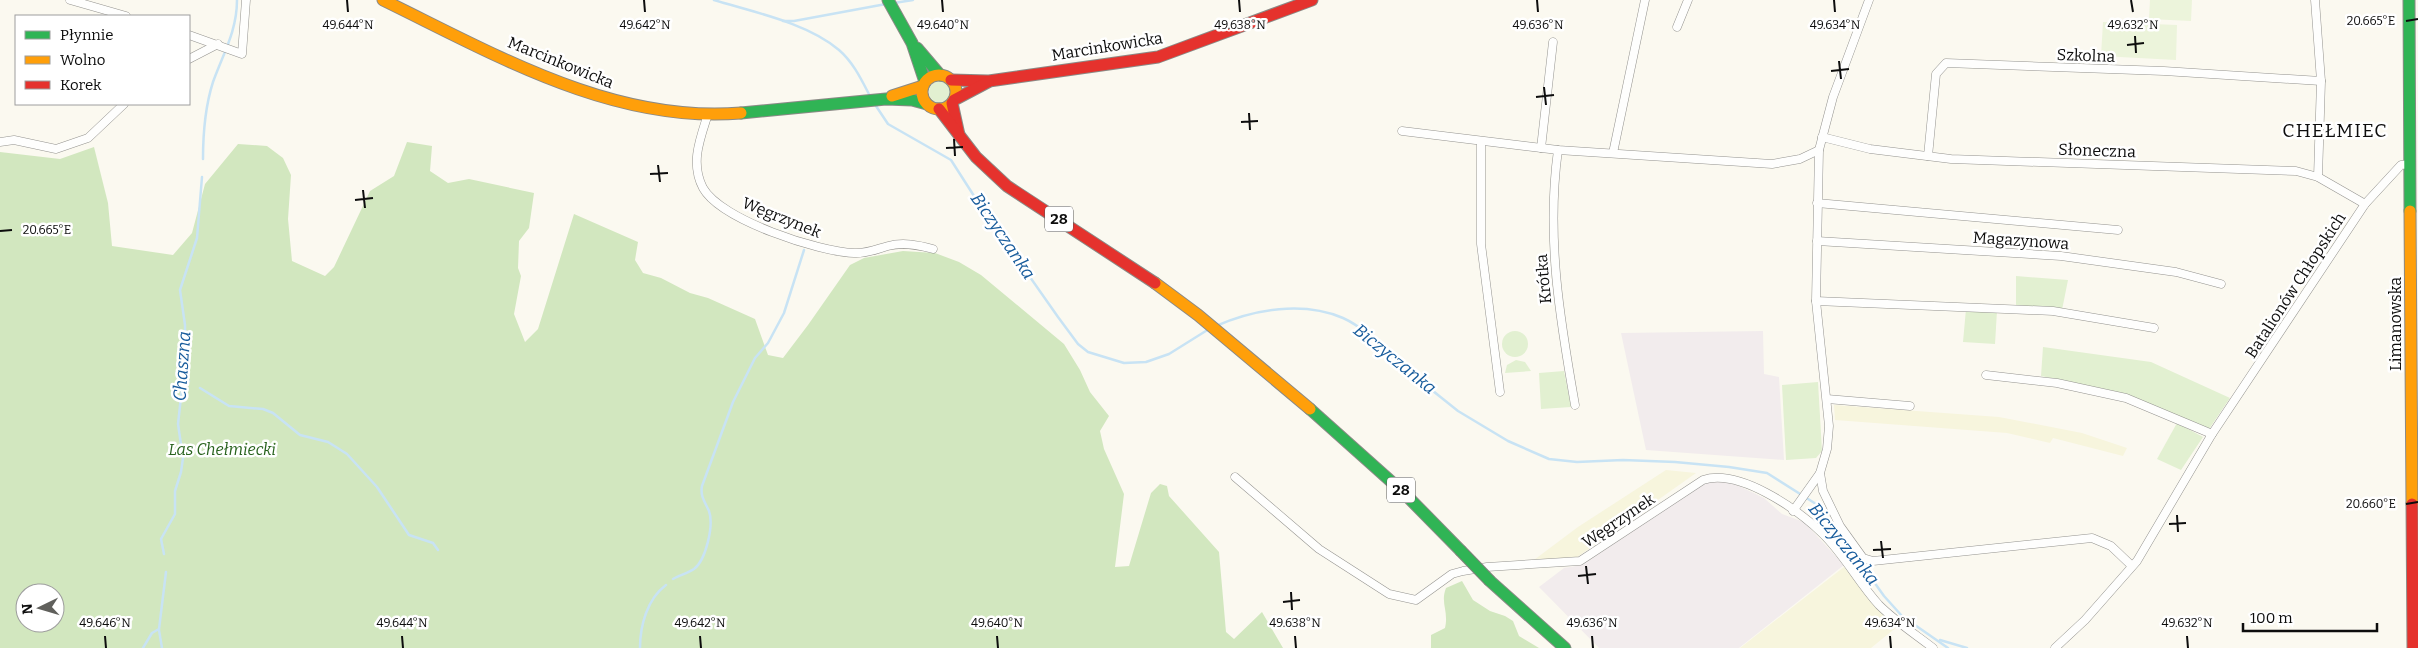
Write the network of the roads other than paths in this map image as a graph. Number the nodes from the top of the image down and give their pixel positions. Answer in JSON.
{"nodes":[{"id":1,"x":70,"y":0,"type":"edge"},
{"id":2,"x":246,"y":0,"type":"edge"},
{"id":3,"x":383,"y":0,"type":"edge"},
{"id":4,"x":888,"y":0,"type":"edge"},
{"id":5,"x":1312,"y":0,"type":"edge"},
{"id":6,"x":1645,"y":0,"type":"edge"},
{"id":7,"x":1688,"y":0,"type":"edge"},
{"id":8,"x":1869,"y":0,"type":"edge"},
{"id":9,"x":2315,"y":0,"type":"edge"},
{"id":10,"x":2409,"y":0,"type":"edge"},
{"id":11,"x":122,"y":15,"type":"edge"},
{"id":12,"x":1677,"y":27,"type":"dead end"},
{"id":13,"x":190,"y":35,"type":"edge"},
{"id":14,"x":1553,"y":42,"type":"dead end"},
{"id":15,"x":912,"y":43,"type":"junction"},
{"id":16,"x":225,"y":47,"type":"junction"},
{"id":17,"x":190,"y":59,"type":"edge"},
{"id":18,"x":2414,"y":72,"type":"edge"},
{"id":19,"x":940,"y":75,"type":"junction"},
{"id":20,"x":951,"y":80,"type":"junction"},
{"id":21,"x":989,"y":81,"type":"junction"},
{"id":22,"x":2321,"y":81,"type":"junction"},
{"id":23,"x":924,"y":84,"type":"junction"},
{"id":24,"x":886,"y":99,"type":"junction"},
{"id":25,"x":953,"y":101,"type":"junction"},
{"id":26,"x":927,"y":104,"type":"junction"},
{"id":27,"x":123,"y":105,"type":"edge"},
{"id":28,"x":939,"y":109,"type":"junction"},
{"id":29,"x":708,"y":114,"type":"junction"},
{"id":30,"x":1402,"y":131,"type":"dead end"},
{"id":31,"x":959,"y":135,"type":"junction"},
{"id":32,"x":1822,"y":137,"type":"junction"},
{"id":33,"x":0,"y":142,"type":"edge"},
{"id":34,"x":1481,"y":142,"type":"junction"},
{"id":35,"x":1540,"y":148,"type":"junction"},
{"id":36,"x":1558,"y":150,"type":"junction"},
{"id":37,"x":1818,"y":150,"type":"junction"},
{"id":38,"x":1613,"y":153,"type":"junction"},
{"id":39,"x":1928,"y":156,"type":"junction"},
{"id":40,"x":2411,"y":164,"type":"junction"},
{"id":41,"x":2318,"y":177,"type":"junction"},
{"id":42,"x":1817,"y":203,"type":"junction"},
{"id":43,"x":2365,"y":204,"type":"junction"},
{"id":44,"x":2118,"y":230,"type":"dead end"},
{"id":45,"x":1817,"y":241,"type":"junction"},
{"id":46,"x":933,"y":248,"type":"dead end"},
{"id":47,"x":2221,"y":284,"type":"dead end"},
{"id":48,"x":1816,"y":301,"type":"junction"},
{"id":49,"x":2154,"y":328,"type":"dead end"},
{"id":50,"x":1986,"y":375,"type":"dead end"},
{"id":51,"x":1500,"y":392,"type":"dead end"},
{"id":52,"x":1827,"y":399,"type":"junction"},
{"id":53,"x":1575,"y":405,"type":"dead end"},
{"id":54,"x":1910,"y":406,"type":"dead end"},
{"id":55,"x":2212,"y":434,"type":"junction"},
{"id":56,"x":1820,"y":473,"type":"junction"},
{"id":57,"x":1235,"y":477,"type":"dead end"},
{"id":58,"x":1795,"y":508,"type":"junction"},
{"id":59,"x":2132,"y":566,"type":"junction"},
{"id":60,"x":1565,"y":648,"type":"edge"},
{"id":61,"x":1933,"y":648,"type":"edge"},
{"id":62,"x":2055,"y":648,"type":"edge"},
{"id":63,"x":2414,"y":648,"type":"edge"}],
"edges":[{"from":1,"to":11,"type":"street"},
{"from":2,"to":16,"type":"street"},
{"from":3,"to":29,"type":"main road","name":"Marcinkowicka"},
{"from":4,"to":15,"type":"main road"},
{"from":5,"to":21,"type":"main road","name":"Marcinkowicka"},
{"from":6,"to":38,"type":"street"},
{"from":7,"to":12,"type":"street"},
{"from":8,"to":32,"type":"street"},
{"from":9,"to":22,"type":"street"},
{"from":10,"to":18,"type":"main road","name":"Limanowska"},
{"from":13,"to":16,"type":"street"},
{"from":14,"to":35,"type":"street"},
{"from":15,"to":19,"type":"main road"},
{"from":15,"to":23,"type":"main road"},
{"from":16,"to":17,"type":"street"},
{"from":18,"to":40,"type":"main road","name":"Limanowska"},
{"from":19,"to":20,"type":"main road"},
{"from":19,"to":23,"type":"main road"},
{"from":20,"to":21,"type":"main road","name":"Marcinkowicka"},
{"from":20,"to":25,"type":"main road","number":"28"},
{"from":21,"to":25,"type":"main road","name":"Marcinkowicka"},
{"from":22,"to":39,"type":"street","name":"Szkolna"},
{"from":22,"to":41,"type":"street"},
{"from":23,"to":24,"type":"main road","name":"Marcinkowicka"},
{"from":23,"to":26,"type":"main road"},
{"from":24,"to":26,"type":"main road","name":"Marcinkowicka"},
{"from":24,"to":29,"type":"main road","name":"Marcinkowicka"},
{"from":25,"to":28,"type":"main road"},
{"from":25,"to":31,"type":"main road","number":"28"},
{"from":26,"to":28,"type":"main road","number":"28"},
{"from":27,"to":33,"type":"street"},
{"from":28,"to":31,"type":"main road","number":"28"},
{"from":29,"to":46,"type":"street","name":"Węgrzynek"},
{"from":30,"to":34,"type":"street"},
{"from":31,"to":60,"type":"main road","number":"28","bridge":true},
{"from":32,"to":37,"type":"street"},
{"from":32,"to":39,"type":"street","name":"Słoneczna"},
{"from":34,"to":35,"type":"street"},
{"from":34,"to":51,"type":"street"},
{"from":35,"to":36,"type":"street"},
{"from":36,"to":38,"type":"street"},
{"from":36,"to":53,"type":"street","name":"Krótka"},
{"from":37,"to":38,"type":"street"},
{"from":37,"to":42,"type":"street"},
{"from":39,"to":41,"type":"street","name":"Słoneczna"},
{"from":40,"to":43,"type":"street","name":"Batalionów Chłopskich"},
{"from":40,"to":63,"type":"main road","name":"Limanowska"},
{"from":41,"to":43,"type":"street","name":"Słoneczna"},
{"from":42,"to":44,"type":"street","name":"Magazynowa"},
{"from":42,"to":45,"type":"street"},
{"from":43,"to":55,"type":"street","name":"Batalionów Chłopskich"},
{"from":45,"to":47,"type":"street","name":"Magazynowa"},
{"from":45,"to":48,"type":"street"},
{"from":48,"to":49,"type":"street"},
{"from":48,"to":52,"type":"street"},
{"from":50,"to":55,"type":"street"},
{"from":52,"to":54,"type":"street"},
{"from":52,"to":56,"type":"street"},
{"from":55,"to":59,"type":"street","name":"Batalionów Chłopskich"},
{"from":56,"to":58,"type":"street"},
{"from":56,"to":59,"type":"street"},
{"from":57,"to":58,"type":"street","name":"Węgrzynek"},
{"from":58,"to":61,"type":"street","name":"Węgrzynek"},
{"from":59,"to":62,"type":"street","name":"Batalionów Chłopskich"}]}
